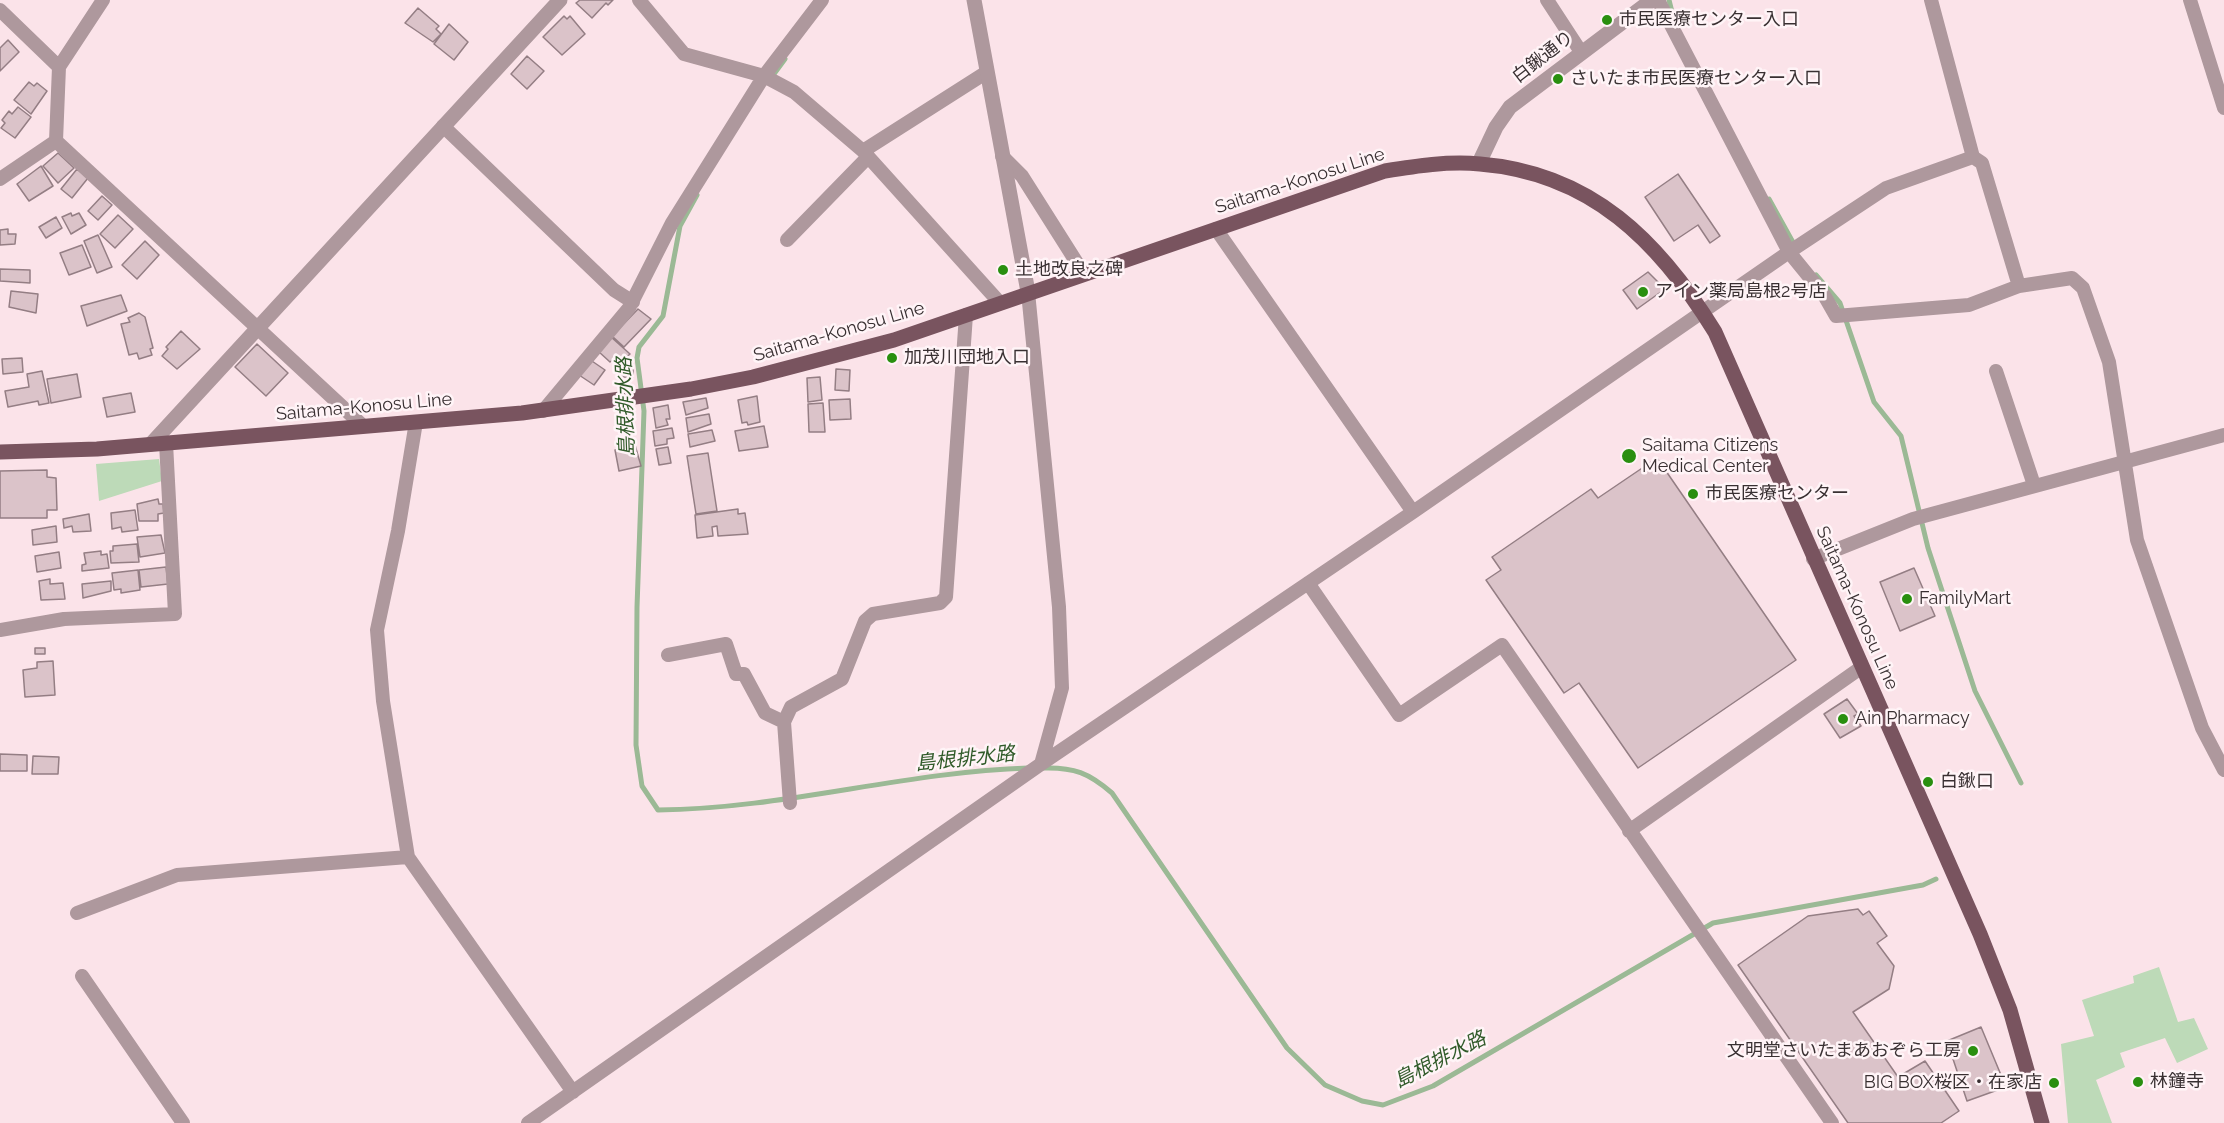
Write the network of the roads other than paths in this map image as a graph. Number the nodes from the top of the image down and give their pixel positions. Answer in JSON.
{"nodes":[{"id":1,"x":103,"y":0,"type":"edge"},
{"id":2,"x":560,"y":0,"type":"edge"},
{"id":3,"x":639,"y":0,"type":"edge"},
{"id":4,"x":822,"y":0,"type":"edge"},
{"id":5,"x":1547,"y":0,"type":"edge"},
{"id":6,"x":1652,"y":0,"type":"edge"},
{"id":7,"x":1658,"y":0,"type":"edge"},
{"id":8,"x":1931,"y":0,"type":"edge"},
{"id":9,"x":2190,"y":0,"type":"edge"},
{"id":10,"x":975,"y":1,"type":"edge"},
{"id":11,"x":0,"y":10,"type":"edge"},
{"id":12,"x":1581,"y":52,"type":"junction"},
{"id":13,"x":59,"y":67,"type":"junction"},
{"id":14,"x":987,"y":72,"type":"junction"},
{"id":15,"x":764,"y":76,"type":"junction"},
{"id":16,"x":2224,"y":108,"type":"edge"},
{"id":17,"x":443,"y":126,"type":"junction"},
{"id":18,"x":56,"y":141,"type":"junction"},
{"id":19,"x":865,"y":154,"type":"junction"},
{"id":20,"x":1002,"y":156,"type":"junction"},
{"id":21,"x":1973,"y":157,"type":"junction"},
{"id":22,"x":1479,"y":163,"type":"junction"},
{"id":23,"x":0,"y":179,"type":"edge"},
{"id":24,"x":1216,"y":229,"type":"junction"},
{"id":25,"x":787,"y":240,"type":"dead end"},
{"id":26,"x":1789,"y":252,"type":"junction"},
{"id":27,"x":1084,"y":274,"type":"junction"},
{"id":28,"x":2019,"y":286,"type":"junction"},
{"id":29,"x":1028,"y":292,"type":"junction"},
{"id":30,"x":633,"y":302,"type":"junction"},
{"id":31,"x":1000,"y":303,"type":"junction"},
{"id":32,"x":1703,"y":312,"type":"junction"},
{"id":33,"x":966,"y":315,"type":"junction"},
{"id":34,"x":255,"y":328,"type":"junction"},
{"id":35,"x":1996,"y":371,"type":"dead end"},
{"id":36,"x":543,"y":411,"type":"junction"},
{"id":37,"x":416,"y":422,"type":"junction"},
{"id":38,"x":363,"y":426,"type":"junction"},
{"id":39,"x":2224,"y":435,"type":"edge"},
{"id":40,"x":158,"y":444,"type":"junction"},
{"id":41,"x":0,"y":452,"type":"edge"},
{"id":42,"x":2124,"y":460,"type":"junction"},
{"id":43,"x":2034,"y":485,"type":"junction"},
{"id":44,"x":1413,"y":512,"type":"junction"},
{"id":45,"x":1814,"y":559,"type":"junction"},
{"id":46,"x":1308,"y":583,"type":"junction"},
{"id":47,"x":0,"y":630,"type":"edge"},
{"id":48,"x":668,"y":655,"type":"dead end"},
{"id":49,"x":1862,"y":667,"type":"junction"},
{"id":50,"x":784,"y":722,"type":"junction"},
{"id":51,"x":1041,"y":764,"type":"junction"},
{"id":52,"x":2224,"y":770,"type":"edge"},
{"id":53,"x":790,"y":803,"type":"dead end"},
{"id":54,"x":1629,"y":831,"type":"junction"},
{"id":55,"x":408,"y":857,"type":"junction"},
{"id":56,"x":77,"y":914,"type":"dead end"},
{"id":57,"x":82,"y":976,"type":"dead end"},
{"id":58,"x":573,"y":1092,"type":"junction"},
{"id":59,"x":183,"y":1123,"type":"edge"},
{"id":60,"x":528,"y":1123,"type":"edge"},
{"id":61,"x":1832,"y":1123,"type":"edge"},
{"id":62,"x":2042,"y":1123,"type":"edge"}],
"edges":[{"from":1,"to":13,"type":"street"},
{"from":2,"to":17,"type":"street"},
{"from":3,"to":15,"type":"street"},
{"from":4,"to":15,"type":"street"},
{"from":5,"to":12,"type":"street"},
{"from":6,"to":12,"type":"street","name":"白鍬通り"},
{"from":7,"to":26,"type":"street"},
{"from":8,"to":21,"type":"street"},
{"from":9,"to":16,"type":"street"},
{"from":10,"to":14,"type":"street"},
{"from":11,"to":13,"type":"street"},
{"from":12,"to":22,"type":"street","name":"白鍬通り"},
{"from":13,"to":18,"type":"street"},
{"from":14,"to":19,"type":"street"},
{"from":14,"to":20,"type":"street"},
{"from":15,"to":19,"type":"street"},
{"from":15,"to":30,"type":"street"},
{"from":17,"to":30,"type":"street"},
{"from":17,"to":34,"type":"street"},
{"from":18,"to":23,"type":"street"},
{"from":18,"to":34,"type":"street"},
{"from":19,"to":25,"type":"street"},
{"from":19,"to":31,"type":"street"},
{"from":20,"to":27,"type":"street"},
{"from":20,"to":29,"type":"street"},
{"from":21,"to":26,"type":"street"},
{"from":21,"to":28,"type":"street"},
{"from":22,"to":24,"type":"main road","name":"Saitama-Konosu Line"},
{"from":22,"to":32,"type":"main road","name":"Saitama-Konosu Line"},
{"from":24,"to":27,"type":"main road","name":"Saitama-Konosu Line"},
{"from":24,"to":44,"type":"street"},
{"from":26,"to":28,"type":"street"},
{"from":26,"to":32,"type":"street"},
{"from":27,"to":29,"type":"main road","name":"Saitama-Konosu Line"},
{"from":28,"to":42,"type":"street"},
{"from":29,"to":31,"type":"main road","name":"Saitama-Konosu Line"},
{"from":29,"to":51,"type":"street"},
{"from":30,"to":36,"type":"street"},
{"from":31,"to":33,"type":"main road","name":"Saitama-Konosu Line"},
{"from":32,"to":44,"type":"street"},
{"from":32,"to":45,"type":"main road","name":"Saitama-Konosu Line"},
{"from":33,"to":36,"type":"main road","name":"Saitama-Konosu Line"},
{"from":33,"to":50,"type":"street"},
{"from":34,"to":38,"type":"street"},
{"from":34,"to":40,"type":"street"},
{"from":35,"to":43,"type":"street"},
{"from":36,"to":37,"type":"main road","name":"Saitama-Konosu Line"},
{"from":37,"to":38,"type":"main road","name":"Saitama-Konosu Line"},
{"from":37,"to":55,"type":"street"},
{"from":38,"to":40,"type":"main road","name":"Saitama-Konosu Line"},
{"from":39,"to":42,"type":"street"},
{"from":40,"to":41,"type":"main road","name":"Saitama-Konosu Line"},
{"from":40,"to":47,"type":"street"},
{"from":42,"to":43,"type":"street"},
{"from":42,"to":52,"type":"street"},
{"from":43,"to":45,"type":"street"},
{"from":44,"to":46,"type":"street"},
{"from":45,"to":49,"type":"main road","name":"Saitama-Konosu Line"},
{"from":46,"to":51,"type":"street"},
{"from":46,"to":54,"type":"street"},
{"from":48,"to":50,"type":"street"},
{"from":49,"to":54,"type":"street"},
{"from":49,"to":62,"type":"main road","name":"Saitama-Konosu Line"},
{"from":50,"to":53,"type":"street"},
{"from":51,"to":58,"type":"street"},
{"from":54,"to":61,"type":"street"},
{"from":55,"to":56,"type":"street"},
{"from":55,"to":58,"type":"street"},
{"from":57,"to":59,"type":"street"},
{"from":58,"to":60,"type":"street"}]}
